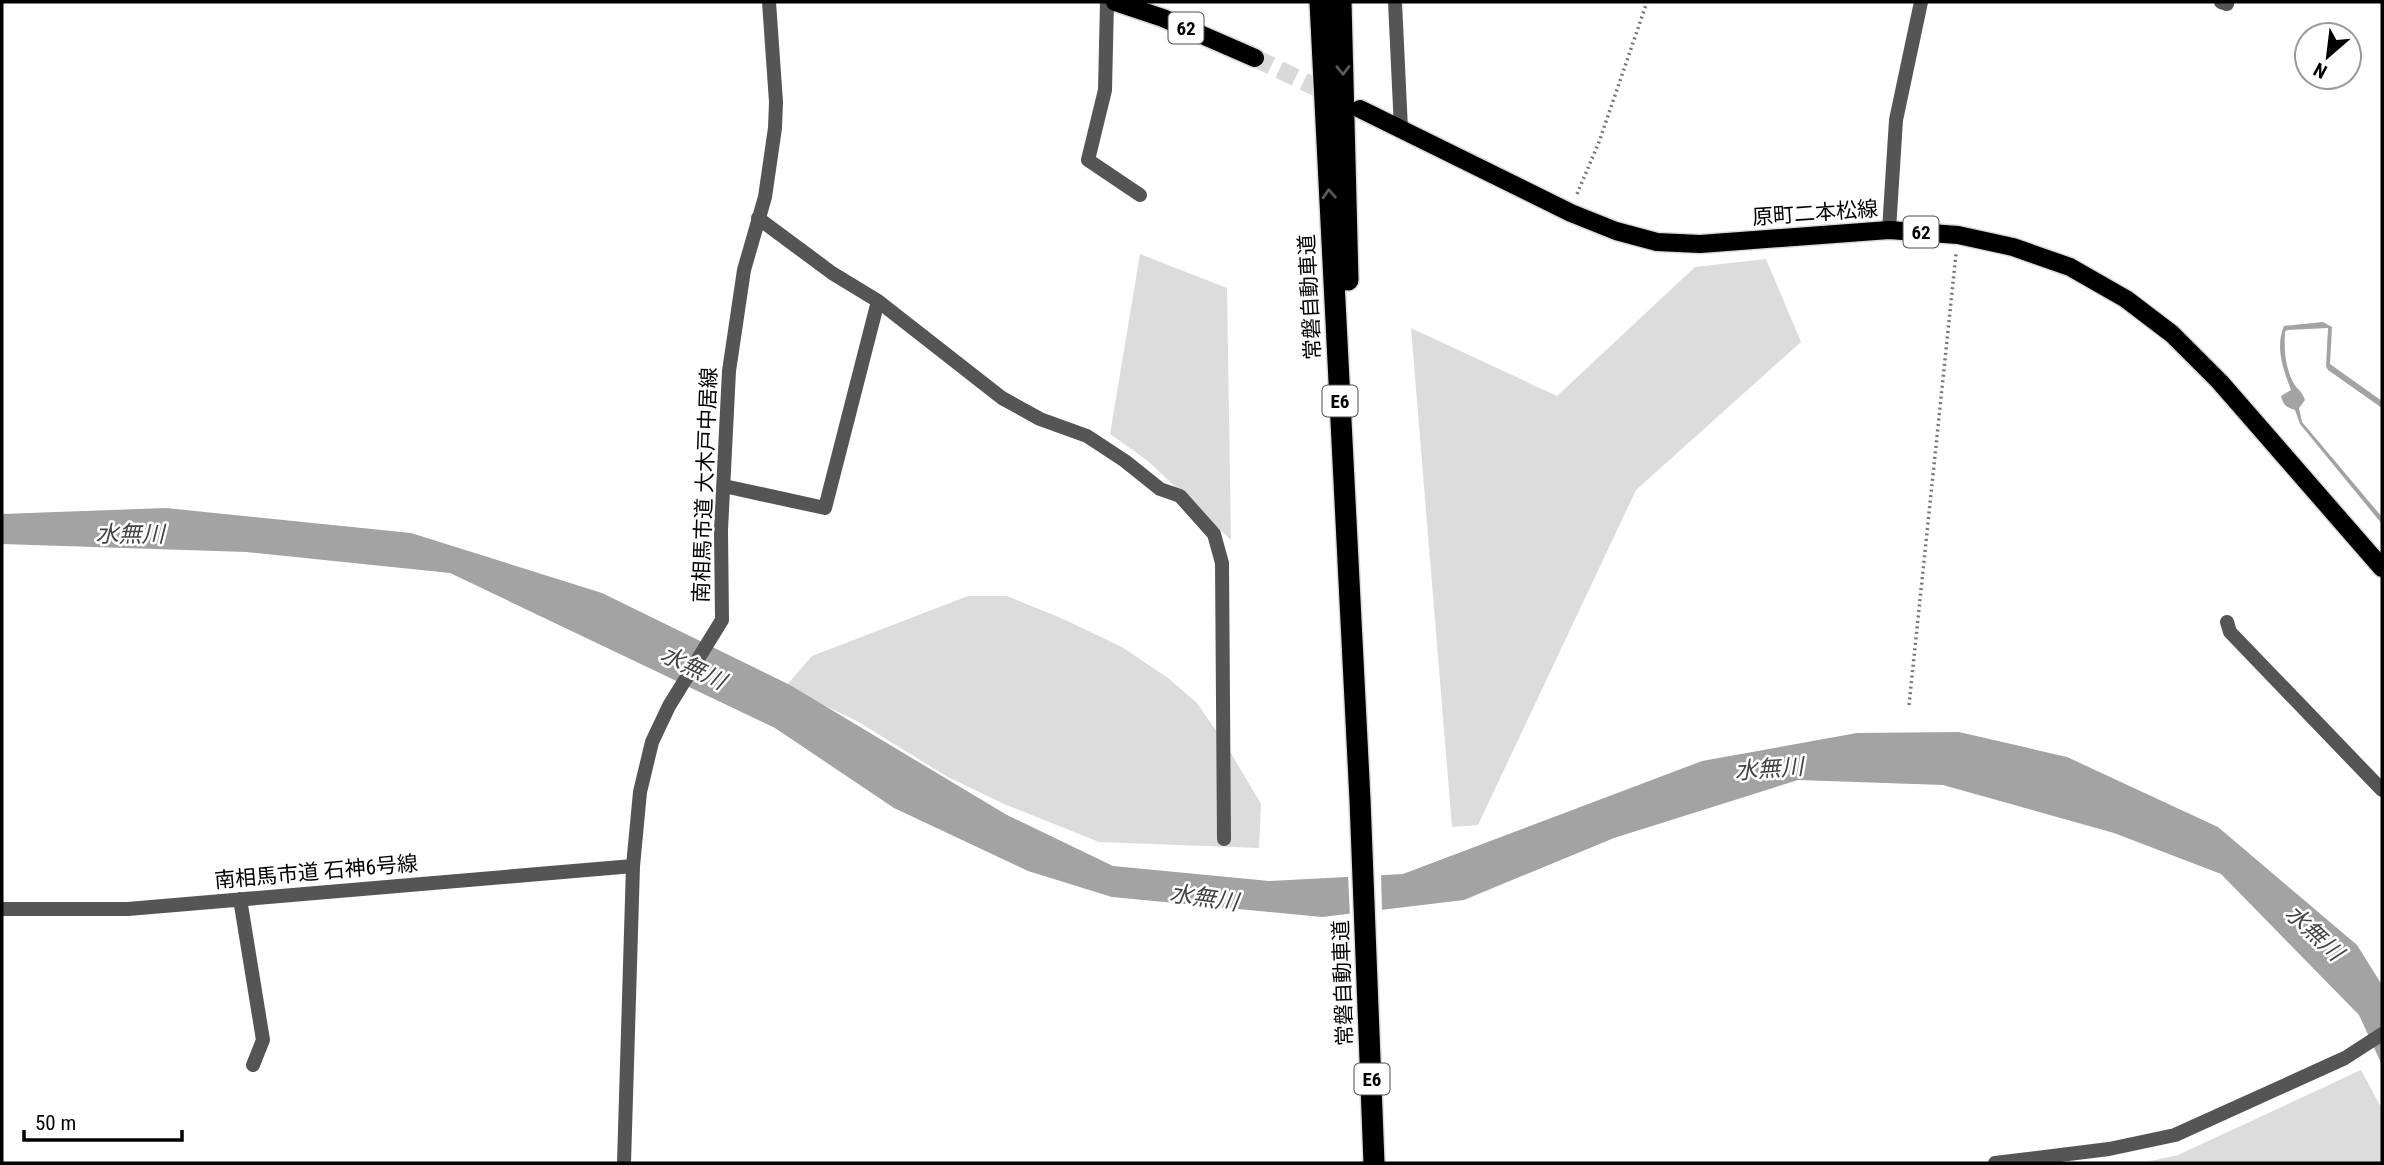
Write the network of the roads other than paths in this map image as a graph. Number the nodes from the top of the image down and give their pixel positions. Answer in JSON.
{"nodes":[{"id":1,"x":769,"y":2,"type":"edge"},
{"id":2,"x":1117,"y":2,"type":"edge"},
{"id":3,"x":1320,"y":2,"type":"edge"},
{"id":4,"x":1341,"y":2,"type":"edge"},
{"id":5,"x":1395,"y":2,"type":"edge"},
{"id":6,"x":1921,"y":2,"type":"edge"},
{"id":7,"x":1255,"y":58,"type":"tunnel mouth"},
{"id":8,"x":1360,"y":109,"type":"dead end"},
{"id":9,"x":1401,"y":129,"type":"junction"},
{"id":10,"x":1140,"y":195,"type":"dead end"},
{"id":11,"x":758,"y":218,"type":"junction"},
{"id":12,"x":1889,"y":230,"type":"junction"},
{"id":13,"x":878,"y":302,"type":"junction"},
{"id":14,"x":724,"y":486,"type":"junction"},
{"id":15,"x":2382,"y":568,"type":"edge"},
{"id":16,"x":2227,"y":622,"type":"dead end"},
{"id":17,"x":2382,"y":790,"type":"edge"},
{"id":18,"x":1360,"y":800,"type":"junction"},
{"id":19,"x":1224,"y":839,"type":"dead end"},
{"id":20,"x":633,"y":866,"type":"junction"},
{"id":21,"x":240,"y":899,"type":"junction"},
{"id":22,"x":2,"y":909,"type":"edge"},
{"id":23,"x":2382,"y":1034,"type":"edge"},
{"id":24,"x":253,"y":1065,"type":"dead end"},
{"id":25,"x":624,"y":1163,"type":"edge"},
{"id":26,"x":1374,"y":1163,"type":"edge"},
{"id":27,"x":1995,"y":1163,"type":"edge"}],
"edges":[{"from":1,"to":11,"type":"street","name":"南相馬市道 大木戸中居線"},
{"from":2,"to":7,"type":"main road","number":"62"},
{"from":2,"to":10,"type":"street"},
{"from":18,"to":3,"type":"highway","name":"常磐自動車道","number":"E6","one_way":true},
{"from":4,"to":18,"type":"highway","name":"常磐自動車道","number":"E6","one_way":true},
{"from":5,"to":9,"type":"street"},
{"from":6,"to":12,"type":"street"},
{"from":8,"to":9,"type":"main road","name":"原町二本松線","number":"62"},
{"from":9,"to":12,"type":"main road","name":"原町二本松線","number":"62"},
{"from":11,"to":13,"type":"street"},
{"from":11,"to":14,"type":"street","name":"南相馬市道 大木戸中居線"},
{"from":12,"to":15,"type":"main road","name":"原町二本松線","number":"62"},
{"from":13,"to":14,"type":"street"},
{"from":13,"to":19,"type":"street"},
{"from":14,"to":20,"type":"street","name":"南相馬市道 大木戸中居線"},
{"from":16,"to":17,"type":"street"},
{"from":18,"to":26,"type":"highway","name":"常磐自動車道","number":"E6"},
{"from":20,"to":21,"type":"street","name":"南相馬市道 石神6号線"},
{"from":20,"to":25,"type":"street","name":"南相馬市道 大木戸中居線"},
{"from":21,"to":22,"type":"street","name":"南相馬市道 石神6号線"},
{"from":21,"to":24,"type":"street"},
{"from":23,"to":27,"type":"street"}]}
